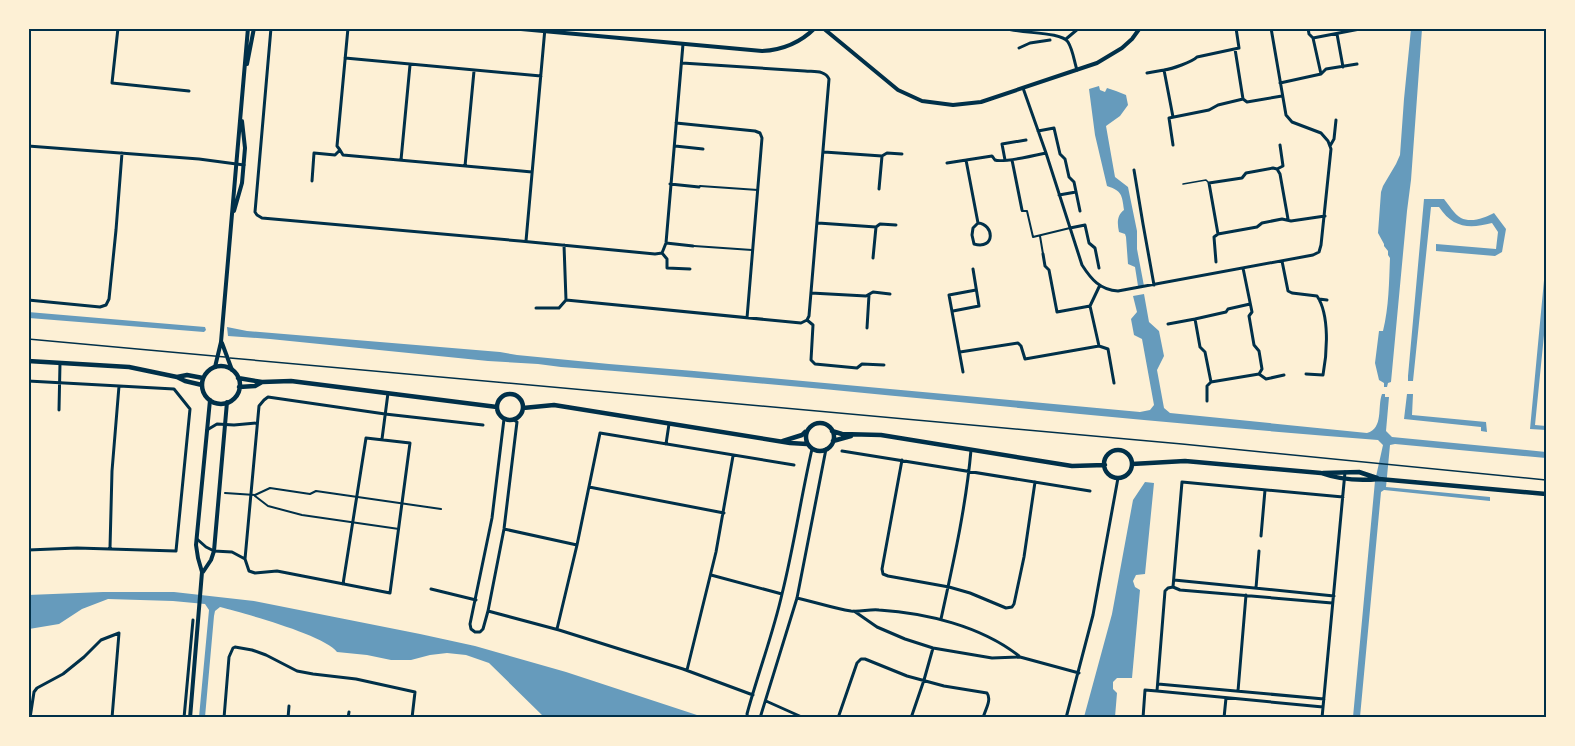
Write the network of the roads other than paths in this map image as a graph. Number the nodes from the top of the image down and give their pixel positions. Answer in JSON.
{"nodes":[{"id":1,"x":118,"y":28,"type":"edge"},
{"id":2,"x":248,"y":28,"type":"edge"},
{"id":3,"x":254,"y":28,"type":"edge"},
{"id":4,"x":270,"y":28,"type":"edge"},
{"id":5,"x":348,"y":28,"type":"edge"},
{"id":6,"x":510,"y":28,"type":"edge"},
{"id":7,"x":815,"y":28,"type":"edge"},
{"id":8,"x":823,"y":28,"type":"edge"},
{"id":9,"x":1005,"y":28,"type":"edge"},
{"id":10,"x":1079,"y":28,"type":"edge"},
{"id":11,"x":1140,"y":28,"type":"edge"},
{"id":12,"x":1236,"y":28,"type":"edge"},
{"id":13,"x":1271,"y":28,"type":"edge"},
{"id":14,"x":1308,"y":28,"type":"edge"},
{"id":15,"x":1365,"y":28,"type":"edge"},
{"id":16,"x":545,"y":30,"type":"edge"},
{"id":17,"x":1030,"y":33,"type":"junction"},
{"id":18,"x":1337,"y":34,"type":"junction"},
{"id":19,"x":1313,"y":38,"type":"junction"},
{"id":20,"x":1066,"y":39,"type":"junction"},
{"id":21,"x":1050,"y":40,"type":"dead end"},
{"id":22,"x":683,"y":44,"type":"junction"},
{"id":23,"x":1030,"y":44,"type":"junction"},
{"id":24,"x":1019,"y":48,"type":"dead end"},
{"id":25,"x":1234,"y":49,"type":"junction"},
{"id":26,"x":345,"y":58,"type":"junction"},
{"id":27,"x":682,"y":63,"type":"junction"},
{"id":28,"x":1357,"y":64,"type":"dead end"},
{"id":29,"x":410,"y":65,"type":"junction"},
{"id":30,"x":1343,"y":67,"type":"junction"},
{"id":31,"x":246,"y":68,"type":"junction"},
{"id":32,"x":1077,"y":70,"type":"junction"},
{"id":33,"x":1164,"y":70,"type":"junction"},
{"id":34,"x":474,"y":71,"type":"junction"},
{"id":35,"x":1147,"y":73,"type":"dead end"},
{"id":36,"x":1321,"y":74,"type":"junction"},
{"id":37,"x":541,"y":76,"type":"junction"},
{"id":38,"x":1280,"y":83,"type":"junction"},
{"id":39,"x":1023,"y":88,"type":"junction"},
{"id":40,"x":189,"y":91,"type":"dead end"},
{"id":41,"x":1282,"y":96,"type":"junction"},
{"id":42,"x":1243,"y":99,"type":"junction"},
{"id":43,"x":242,"y":116,"type":"junction"},
{"id":44,"x":1173,"y":117,"type":"junction"},
{"id":45,"x":1336,"y":120,"type":"dead end"},
{"id":46,"x":676,"y":123,"type":"junction"},
{"id":47,"x":1038,"y":131,"type":"junction"},
{"id":48,"x":1026,"y":140,"type":"dead end"},
{"id":49,"x":1173,"y":145,"type":"dead end"},
{"id":50,"x":1280,"y":145,"type":"dead end"},
{"id":51,"x":28,"y":146,"type":"edge"},
{"id":52,"x":674,"y":146,"type":"junction"},
{"id":53,"x":1330,"y":146,"type":"junction"},
{"id":54,"x":704,"y":148,"type":"dead end"},
{"id":55,"x":340,"y":150,"type":"junction"},
{"id":56,"x":824,"y":152,"type":"junction"},
{"id":57,"x":122,"y":153,"type":"junction"},
{"id":58,"x":1046,"y":153,"type":"junction"},
{"id":59,"x":902,"y":154,"type":"dead end"},
{"id":60,"x":882,"y":156,"type":"junction"},
{"id":61,"x":401,"y":160,"type":"junction"},
{"id":62,"x":966,"y":160,"type":"junction"},
{"id":63,"x":1005,"y":160,"type":"junction"},
{"id":64,"x":1012,"y":160,"type":"junction"},
{"id":65,"x":947,"y":162,"type":"dead end"},
{"id":66,"x":236,"y":165,"type":"junction"},
{"id":67,"x":244,"y":165,"type":"junction"},
{"id":68,"x":465,"y":166,"type":"junction"},
{"id":69,"x":1277,"y":169,"type":"junction"},
{"id":70,"x":1134,"y":171,"type":"dead end"},
{"id":71,"x":532,"y":172,"type":"junction"},
{"id":72,"x":312,"y":181,"type":"dead end"},
{"id":73,"x":1209,"y":183,"type":"junction"},
{"id":74,"x":670,"y":184,"type":"junction"},
{"id":75,"x":1183,"y":184,"type":"dead end"},
{"id":76,"x":699,"y":187,"type":"joint"},
{"id":77,"x":879,"y":189,"type":"dead end"},
{"id":78,"x":758,"y":190,"type":"junction"},
{"id":79,"x":1076,"y":192,"type":"junction"},
{"id":80,"x":1059,"y":195,"type":"junction"},
{"id":81,"x":1022,"y":210,"type":"joint"},
{"id":82,"x":1080,"y":211,"type":"dead end"},
{"id":83,"x":233,"y":214,"type":"junction"},
{"id":84,"x":1325,"y":216,"type":"junction"},
{"id":85,"x":1288,"y":219,"type":"junction"},
{"id":86,"x":817,"y":223,"type":"junction"},
{"id":87,"x":978,"y":223,"type":"junction"},
{"id":88,"x":896,"y":225,"type":"dead end"},
{"id":89,"x":876,"y":227,"type":"junction"},
{"id":90,"x":1070,"y":228,"type":"junction"},
{"id":91,"x":1218,"y":234,"type":"junction"},
{"id":92,"x":1040,"y":236,"type":"junction"},
{"id":93,"x":526,"y":241,"type":"junction"},
{"id":94,"x":666,"y":243,"type":"junction"},
{"id":95,"x":564,"y":245,"type":"junction"},
{"id":96,"x":693,"y":246,"type":"joint"},
{"id":97,"x":752,"y":250,"type":"junction"},
{"id":98,"x":662,"y":253,"type":"junction"},
{"id":99,"x":1043,"y":254,"type":"joint"},
{"id":100,"x":873,"y":258,"type":"dead end"},
{"id":101,"x":1216,"y":261,"type":"dead end"},
{"id":102,"x":1282,"y":261,"type":"junction"},
{"id":103,"x":1100,"y":268,"type":"dead end"},
{"id":104,"x":1243,"y":268,"type":"junction"},
{"id":105,"x":690,"y":269,"type":"dead end"},
{"id":106,"x":973,"y":269,"type":"dead end"},
{"id":107,"x":1154,"y":285,"type":"junction"},
{"id":108,"x":1100,"y":286,"type":"junction"},
{"id":109,"x":976,"y":290,"type":"junction"},
{"id":110,"x":811,"y":293,"type":"junction"},
{"id":111,"x":890,"y":294,"type":"dead end"},
{"id":112,"x":869,"y":295,"type":"junction"},
{"id":113,"x":1319,"y":299,"type":"junction"},
{"id":114,"x":28,"y":300,"type":"edge"},
{"id":115,"x":566,"y":300,"type":"junction"},
{"id":116,"x":1327,"y":300,"type":"dead end"},
{"id":117,"x":1250,"y":304,"type":"junction"},
{"id":118,"x":1090,"y":306,"type":"junction"},
{"id":119,"x":536,"y":308,"type":"dead end"},
{"id":120,"x":953,"y":311,"type":"junction"},
{"id":121,"x":747,"y":318,"type":"junction"},
{"id":122,"x":1195,"y":319,"type":"junction"},
{"id":123,"x":807,"y":320,"type":"junction"},
{"id":124,"x":1168,"y":324,"type":"dead end"},
{"id":125,"x":867,"y":328,"type":"dead end"},
{"id":126,"x":28,"y":339,"type":"edge"},
{"id":127,"x":221,"y":342,"type":"junction"},
{"id":128,"x":1099,"y":346,"type":"junction"},
{"id":129,"x":960,"y":352,"type":"junction"},
{"id":130,"x":217,"y":357,"type":"junction"},
{"id":131,"x":227,"y":357,"type":"junction"},
{"id":132,"x":28,"y":361,"type":"edge"},
{"id":133,"x":60,"y":363,"type":"junction"},
{"id":134,"x":884,"y":365,"type":"dead end"},
{"id":135,"x":215,"y":367,"type":"junction"},
{"id":136,"x":232,"y":370,"type":"junction"},
{"id":137,"x":963,"y":372,"type":"dead end"},
{"id":138,"x":1259,"y":374,"type":"junction"},
{"id":139,"x":1306,"y":374,"type":"dead end"},
{"id":140,"x":1284,"y":375,"type":"dead end"},
{"id":141,"x":177,"y":377,"type":"junction"},
{"id":142,"x":203,"y":378,"type":"junction"},
{"id":143,"x":238,"y":378,"type":"junction"},
{"id":144,"x":28,"y":381,"type":"edge"},
{"id":145,"x":262,"y":382,"type":"junction"},
{"id":146,"x":1210,"y":382,"type":"junction"},
{"id":147,"x":60,"y":383,"type":"junction"},
{"id":148,"x":1114,"y":383,"type":"dead end"},
{"id":149,"x":202,"y":385,"type":"junction"},
{"id":150,"x":119,"y":386,"type":"junction"},
{"id":151,"x":239,"y":387,"type":"junction"},
{"id":152,"x":388,"y":393,"type":"junction"},
{"id":153,"x":210,"y":400,"type":"junction"},
{"id":154,"x":1208,"y":401,"type":"dead end"},
{"id":155,"x":227,"y":402,"type":"junction"},
{"id":156,"x":497,"y":407,"type":"junction"},
{"id":157,"x":523,"y":408,"type":"junction"},
{"id":158,"x":58,"y":410,"type":"dead end"},
{"id":159,"x":385,"y":414,"type":"junction"},
{"id":160,"x":504,"y":419,"type":"junction"},
{"id":161,"x":514,"y":420,"type":"junction"},
{"id":162,"x":225,"y":423,"type":"junction"},
{"id":163,"x":257,"y":423,"type":"junction"},
{"id":164,"x":669,"y":424,"type":"junction"},
{"id":165,"x":483,"y":425,"type":"dead end"},
{"id":166,"x":207,"y":430,"type":"junction"},
{"id":167,"x":807,"y":430,"type":"junction"},
{"id":168,"x":832,"y":431,"type":"junction"},
{"id":169,"x":862,"y":434,"type":"junction"},
{"id":170,"x":382,"y":440,"type":"junction"},
{"id":171,"x":783,"y":441,"type":"junction"},
{"id":172,"x":833,"y":441,"type":"junction"},
{"id":173,"x":666,"y":444,"type":"junction"},
{"id":174,"x":807,"y":444,"type":"junction"},
{"id":175,"x":812,"y":449,"type":"junction"},
{"id":176,"x":826,"y":449,"type":"junction"},
{"id":177,"x":971,"y":450,"type":"junction"},
{"id":178,"x":842,"y":451,"type":"dead end"},
{"id":179,"x":733,"y":456,"type":"junction"},
{"id":180,"x":902,"y":460,"type":"junction"},
{"id":181,"x":1132,"y":464,"type":"junction"},
{"id":182,"x":794,"y":465,"type":"dead end"},
{"id":183,"x":1105,"y":465,"type":"junction"},
{"id":184,"x":969,"y":472,"type":"junction"},
{"id":185,"x":1345,"y":475,"type":"junction"},
{"id":186,"x":1118,"y":478,"type":"junction"},
{"id":187,"x":1546,"y":480,"type":"edge"},
{"id":188,"x":1035,"y":482,"type":"junction"},
{"id":189,"x":589,"y":487,"type":"junction"},
{"id":190,"x":1265,"y":490,"type":"junction"},
{"id":191,"x":1090,"y":491,"type":"dead end"},
{"id":192,"x":225,"y":493,"type":"dead end"},
{"id":193,"x":1546,"y":494,"type":"edge"},
{"id":194,"x":253,"y":495,"type":"junction"},
{"id":195,"x":357,"y":497,"type":"junction"},
{"id":196,"x":1343,"y":497,"type":"junction"},
{"id":197,"x":402,"y":503,"type":"junction"},
{"id":198,"x":441,"y":509,"type":"dead end"},
{"id":199,"x":724,"y":513,"type":"junction"},
{"id":200,"x":353,"y":523,"type":"junction"},
{"id":201,"x":399,"y":529,"type":"junction"},
{"id":202,"x":504,"y":529,"type":"junction"},
{"id":203,"x":1261,"y":536,"type":"dead end"},
{"id":204,"x":197,"y":539,"type":"junction"},
{"id":205,"x":578,"y":545,"type":"junction"},
{"id":206,"x":110,"y":548,"type":"junction"},
{"id":207,"x":28,"y":550,"type":"edge"},
{"id":208,"x":214,"y":551,"type":"junction"},
{"id":209,"x":1259,"y":551,"type":"dead end"},
{"id":210,"x":244,"y":559,"type":"junction"},
{"id":211,"x":202,"y":572,"type":"junction"},
{"id":212,"x":711,"y":575,"type":"junction"},
{"id":213,"x":1174,"y":580,"type":"junction"},
{"id":214,"x":343,"y":584,"type":"junction"},
{"id":215,"x":948,"y":586,"type":"junction"},
{"id":216,"x":1173,"y":587,"type":"junction"},
{"id":217,"x":1256,"y":588,"type":"junction"},
{"id":218,"x":431,"y":589,"type":"dead end"},
{"id":219,"x":782,"y":594,"type":"junction"},
{"id":220,"x":1246,"y":595,"type":"junction"},
{"id":221,"x":1334,"y":596,"type":"junction"},
{"id":222,"x":797,"y":598,"type":"junction"},
{"id":223,"x":476,"y":600,"type":"junction"},
{"id":224,"x":1333,"y":603,"type":"junction"},
{"id":225,"x":488,"y":610,"type":"junction"},
{"id":226,"x":854,"y":611,"type":"junction"},
{"id":227,"x":193,"y":620,"type":"dead end"},
{"id":228,"x":940,"y":620,"type":"junction"},
{"id":229,"x":557,"y":629,"type":"junction"},
{"id":230,"x":194,"y":636,"type":"junction"},
{"id":231,"x":933,"y":648,"type":"junction"},
{"id":232,"x":1020,"y":657,"type":"junction"},
{"id":233,"x":687,"y":670,"type":"junction"},
{"id":234,"x":1078,"y":673,"type":"junction"},
{"id":235,"x":924,"y":680,"type":"junction"},
{"id":236,"x":1158,"y":684,"type":"junction"},
{"id":237,"x":1157,"y":691,"type":"junction"},
{"id":238,"x":1238,"y":691,"type":"junction"},
{"id":239,"x":753,"y":695,"type":"junction"},
{"id":240,"x":1226,"y":698,"type":"junction"},
{"id":241,"x":1324,"y":699,"type":"junction"},
{"id":242,"x":766,"y":701,"type":"junction"},
{"id":243,"x":289,"y":706,"type":"dead end"},
{"id":244,"x":1323,"y":707,"type":"junction"},
{"id":245,"x":349,"y":712,"type":"dead end"},
{"id":246,"x":30,"y":717,"type":"edge"},
{"id":247,"x":112,"y":717,"type":"edge"},
{"id":248,"x":184,"y":717,"type":"edge"},
{"id":249,"x":190,"y":717,"type":"edge"},
{"id":250,"x":224,"y":717,"type":"edge"},
{"id":251,"x":288,"y":717,"type":"edge"},
{"id":252,"x":348,"y":717,"type":"edge"},
{"id":253,"x":412,"y":717,"type":"edge"},
{"id":254,"x":748,"y":717,"type":"edge"},
{"id":255,"x":760,"y":717,"type":"edge"},
{"id":256,"x":804,"y":717,"type":"edge"},
{"id":257,"x":838,"y":717,"type":"edge"},
{"id":258,"x":911,"y":717,"type":"edge"},
{"id":259,"x":983,"y":717,"type":"edge"},
{"id":260,"x":1065,"y":717,"type":"edge"},
{"id":261,"x":1143,"y":717,"type":"edge"},
{"id":262,"x":1224,"y":717,"type":"edge"},
{"id":263,"x":1322,"y":717,"type":"edge"}],
"edges":[{"from":1,"to":40,"type":"street"},
{"from":2,"to":31,"type":"street"},
{"from":3,"to":31,"type":"street"},
{"from":4,"to":93,"type":"street"},
{"from":5,"to":26,"type":"street"},
{"from":6,"to":16,"type":"street"},
{"from":7,"to":22,"type":"street"},
{"from":8,"to":39,"type":"street"},
{"from":9,"to":17,"type":"street"},
{"from":10,"to":20,"type":"street"},
{"from":11,"to":32,"type":"street"},
{"from":12,"to":25,"type":"street"},
{"from":13,"to":38,"type":"street"},
{"from":14,"to":19,"type":"street"},
{"from":15,"to":18,"type":"street"},
{"from":16,"to":22,"type":"street"},
{"from":16,"to":37,"type":"street"},
{"from":17,"to":20,"type":"street"},
{"from":17,"to":23,"type":"street"},
{"from":18,"to":19,"type":"street"},
{"from":18,"to":30,"type":"street"},
{"from":19,"to":36,"type":"street"},
{"from":20,"to":32,"type":"street"},
{"from":21,"to":23,"type":"street"},
{"from":22,"to":27,"type":"street"},
{"from":23,"to":24,"type":"street"},
{"from":25,"to":33,"type":"street"},
{"from":25,"to":42,"type":"street"},
{"from":26,"to":29,"type":"street"},
{"from":26,"to":55,"type":"street"},
{"from":27,"to":46,"type":"street"},
{"from":27,"to":56,"type":"street"},
{"from":28,"to":30,"type":"street"},
{"from":29,"to":34,"type":"street"},
{"from":29,"to":61,"type":"street"},
{"from":30,"to":36,"type":"street"},
{"from":31,"to":43,"type":"street"},
{"from":32,"to":39,"type":"street"},
{"from":33,"to":35,"type":"street"},
{"from":33,"to":44,"type":"street"},
{"from":34,"to":37,"type":"street"},
{"from":34,"to":68,"type":"street"},
{"from":36,"to":38,"type":"street"},
{"from":37,"to":71,"type":"street"},
{"from":38,"to":41,"type":"street"},
{"from":39,"to":47,"type":"street"},
{"from":41,"to":42,"type":"street"},
{"from":41,"to":53,"type":"street"},
{"from":42,"to":44,"type":"street"},
{"from":43,"to":66,"type":"street"},
{"from":43,"to":67,"type":"street"},
{"from":44,"to":49,"type":"street"},
{"from":45,"to":53,"type":"street"},
{"from":46,"to":52,"type":"street"},
{"from":46,"to":78,"type":"street"},
{"from":47,"to":58,"type":"street"},
{"from":47,"to":79,"type":"street"},
{"from":48,"to":63,"type":"street"},
{"from":50,"to":69,"type":"street"},
{"from":51,"to":57,"type":"street"},
{"from":52,"to":54,"type":"street"},
{"from":52,"to":74,"type":"street"},
{"from":53,"to":84,"type":"street"},
{"from":55,"to":61,"type":"street"},
{"from":55,"to":72,"type":"street"},
{"from":56,"to":60,"type":"street"},
{"from":56,"to":86,"type":"street"},
{"from":57,"to":66,"type":"street"},
{"from":57,"to":114,"type":"street"},
{"from":58,"to":64,"type":"street"},
{"from":58,"to":80,"type":"street"},
{"from":59,"to":60,"type":"street"},
{"from":60,"to":77,"type":"street"},
{"from":61,"to":68,"type":"street"},
{"from":62,"to":63,"type":"street"},
{"from":62,"to":65,"type":"street"},
{"from":62,"to":87,"type":"street"},
{"from":63,"to":64,"type":"street"},
{"from":64,"to":81,"type":"street"},
{"from":66,"to":67,"type":"street"},
{"from":66,"to":83,"type":"street"},
{"from":67,"to":83,"type":"street"},
{"from":68,"to":71,"type":"street"},
{"from":69,"to":73,"type":"street"},
{"from":69,"to":85,"type":"street"},
{"from":70,"to":107,"type":"street"},
{"from":71,"to":93,"type":"street"},
{"from":73,"to":75,"type":"lane"},
{"from":73,"to":91,"type":"street"},
{"from":74,"to":76,"type":"street"},
{"from":74,"to":94,"type":"street"},
{"from":76,"to":78,"type":"street"},
{"from":78,"to":97,"type":"street"},
{"from":79,"to":80,"type":"street"},
{"from":79,"to":82,"type":"street"},
{"from":80,"to":90,"type":"street"},
{"from":81,"to":92,"type":"street"},
{"from":83,"to":127,"type":"street"},
{"from":84,"to":85,"type":"street"},
{"from":84,"to":102,"type":"street"},
{"from":85,"to":91,"type":"street"},
{"from":86,"to":89,"type":"street"},
{"from":86,"to":110,"type":"street"},
{"from":87,"to":87,"type":"street"},
{"from":88,"to":89,"type":"street"},
{"from":89,"to":100,"type":"street"},
{"from":90,"to":92,"type":"street"},
{"from":90,"to":103,"type":"street"},
{"from":90,"to":108,"type":"street"},
{"from":91,"to":101,"type":"street"},
{"from":92,"to":99,"type":"street"},
{"from":93,"to":95,"type":"street"},
{"from":94,"to":96,"type":"street"},
{"from":94,"to":98,"type":"street"},
{"from":95,"to":98,"type":"street"},
{"from":95,"to":115,"type":"street"},
{"from":96,"to":97,"type":"street"},
{"from":97,"to":121,"type":"street"},
{"from":98,"to":105,"type":"street"},
{"from":99,"to":118,"type":"street"},
{"from":102,"to":104,"type":"street"},
{"from":102,"to":113,"type":"street"},
{"from":104,"to":107,"type":"street"},
{"from":104,"to":117,"type":"street"},
{"from":106,"to":109,"type":"street"},
{"from":107,"to":108,"type":"street"},
{"from":108,"to":118,"type":"street"},
{"from":109,"to":120,"type":"street"},
{"from":109,"to":120,"type":"street"},
{"from":110,"to":112,"type":"street"},
{"from":110,"to":123,"type":"street"},
{"from":111,"to":112,"type":"street"},
{"from":112,"to":125,"type":"street"},
{"from":113,"to":116,"type":"street"},
{"from":113,"to":139,"type":"street"},
{"from":115,"to":119,"type":"street"},
{"from":115,"to":121,"type":"street"},
{"from":117,"to":122,"type":"street"},
{"from":117,"to":138,"type":"street"},
{"from":118,"to":128,"type":"street"},
{"from":120,"to":129,"type":"street"},
{"from":121,"to":123,"type":"street"},
{"from":122,"to":124,"type":"street"},
{"from":122,"to":146,"type":"street"},
{"from":123,"to":134,"type":"street"},
{"from":126,"to":130,"type":"lane"},
{"from":127,"to":130,"type":"street"},
{"from":127,"to":131,"type":"street"},
{"from":128,"to":129,"type":"street"},
{"from":128,"to":148,"type":"street"},
{"from":129,"to":137,"type":"street"},
{"from":130,"to":131,"type":"lane"},
{"from":130,"to":135,"type":"street"},
{"from":131,"to":136,"type":"street"},
{"from":131,"to":187,"type":"lane"},
{"from":132,"to":133,"type":"main road"},
{"from":133,"to":141,"type":"main road"},
{"from":133,"to":147,"type":"street"},
{"from":135,"to":136,"type":"main road"},
{"from":135,"to":142,"type":"main road"},
{"from":136,"to":143,"type":"main road"},
{"from":138,"to":140,"type":"street"},
{"from":138,"to":146,"type":"street"},
{"from":141,"to":142,"type":"main road"},
{"from":141,"to":149,"type":"main road"},
{"from":142,"to":149,"type":"main road"},
{"from":143,"to":145,"type":"main road"},
{"from":143,"to":151,"type":"main road"},
{"from":144,"to":147,"type":"street"},
{"from":145,"to":151,"type":"main road"},
{"from":145,"to":152,"type":"main road"},
{"from":146,"to":154,"type":"street"},
{"from":147,"to":150,"type":"street"},
{"from":147,"to":158,"type":"street"},
{"from":149,"to":153,"type":"main road"},
{"from":150,"to":206,"type":"street"},
{"from":150,"to":206,"type":"street"},
{"from":151,"to":155,"type":"main road"},
{"from":152,"to":156,"type":"main road"},
{"from":152,"to":159,"type":"street"},
{"from":153,"to":155,"type":"main road"},
{"from":153,"to":166,"type":"street"},
{"from":155,"to":162,"type":"street"},
{"from":156,"to":157,"type":"main road"},
{"from":156,"to":160,"type":"main road"},
{"from":157,"to":161,"type":"main road"},
{"from":157,"to":164,"type":"main road"},
{"from":159,"to":163,"type":"street"},
{"from":159,"to":165,"type":"street"},
{"from":159,"to":170,"type":"street"},
{"from":160,"to":161,"type":"main road"},
{"from":160,"to":223,"type":"street"},
{"from":161,"to":202,"type":"street"},
{"from":162,"to":163,"type":"street"},
{"from":162,"to":166,"type":"street"},
{"from":162,"to":208,"type":"street"},
{"from":163,"to":194,"type":"street"},
{"from":164,"to":171,"type":"main road"},
{"from":164,"to":173,"type":"street"},
{"from":166,"to":204,"type":"street"},
{"from":167,"to":168,"type":"main road"},
{"from":167,"to":171,"type":"main road"},
{"from":167,"to":174,"type":"main road"},
{"from":168,"to":169,"type":"main road"},
{"from":168,"to":172,"type":"main road"},
{"from":169,"to":172,"type":"main road"},
{"from":169,"to":177,"type":"main road"},
{"from":170,"to":195,"type":"street"},
{"from":170,"to":197,"type":"street"},
{"from":171,"to":174,"type":"main road"},
{"from":172,"to":176,"type":"main road"},
{"from":173,"to":179,"type":"street"},
{"from":173,"to":189,"type":"street"},
{"from":174,"to":175,"type":"main road"},
{"from":175,"to":176,"type":"main road"},
{"from":175,"to":219,"type":"street"},
{"from":176,"to":222,"type":"street"},
{"from":177,"to":183,"type":"main road"},
{"from":177,"to":184,"type":"street"},
{"from":178,"to":180,"type":"street"},
{"from":179,"to":182,"type":"street"},
{"from":179,"to":199,"type":"street"},
{"from":180,"to":184,"type":"street"},
{"from":180,"to":215,"type":"street"},
{"from":181,"to":183,"type":"main road"},
{"from":181,"to":185,"type":"main road"},
{"from":181,"to":186,"type":"main road"},
{"from":183,"to":186,"type":"main road"},
{"from":184,"to":188,"type":"street"},
{"from":184,"to":215,"type":"street"},
{"from":185,"to":193,"type":"main road"},
{"from":185,"to":196,"type":"street"},
{"from":186,"to":234,"type":"street"},
{"from":188,"to":191,"type":"street"},
{"from":188,"to":215,"type":"street"},
{"from":189,"to":199,"type":"street"},
{"from":189,"to":205,"type":"street"},
{"from":190,"to":196,"type":"street"},
{"from":190,"to":203,"type":"street"},
{"from":190,"to":213,"type":"street"},
{"from":192,"to":194,"type":"street"},
{"from":194,"to":195,"type":"street"},
{"from":194,"to":200,"type":"street"},
{"from":194,"to":210,"type":"street"},
{"from":195,"to":197,"type":"street"},
{"from":195,"to":200,"type":"street"},
{"from":196,"to":221,"type":"street"},
{"from":197,"to":198,"type":"street"},
{"from":197,"to":201,"type":"street"},
{"from":199,"to":212,"type":"street"},
{"from":200,"to":201,"type":"street"},
{"from":200,"to":214,"type":"street"},
{"from":201,"to":214,"type":"street"},
{"from":202,"to":205,"type":"street"},
{"from":202,"to":225,"type":"street"},
{"from":204,"to":208,"type":"street"},
{"from":204,"to":211,"type":"street"},
{"from":205,"to":229,"type":"street"},
{"from":206,"to":207,"type":"street"},
{"from":208,"to":210,"type":"street"},
{"from":208,"to":211,"type":"street"},
{"from":209,"to":217,"type":"street"},
{"from":210,"to":214,"type":"street"},
{"from":211,"to":230,"type":"street"},
{"from":212,"to":219,"type":"street"},
{"from":212,"to":233,"type":"street"},
{"from":213,"to":216,"type":"street"},
{"from":213,"to":217,"type":"street"},
{"from":215,"to":228,"type":"street"},
{"from":216,"to":220,"type":"street"},
{"from":216,"to":236,"type":"street"},
{"from":217,"to":221,"type":"street"},
{"from":218,"to":223,"type":"street"},
{"from":219,"to":239,"type":"street"},
{"from":220,"to":224,"type":"street"},
{"from":220,"to":238,"type":"street"},
{"from":221,"to":224,"type":"street"},
{"from":222,"to":226,"type":"street"},
{"from":222,"to":242,"type":"street"},
{"from":223,"to":225,"type":"street"},
{"from":224,"to":241,"type":"street"},
{"from":225,"to":229,"type":"street"},
{"from":226,"to":228,"type":"street"},
{"from":226,"to":231,"type":"street"},
{"from":227,"to":230,"type":"street"},
{"from":228,"to":232,"type":"street"},
{"from":229,"to":233,"type":"street"},
{"from":230,"to":248,"type":"street"},
{"from":230,"to":249,"type":"street"},
{"from":231,"to":232,"type":"street"},
{"from":231,"to":235,"type":"street"},
{"from":232,"to":234,"type":"street"},
{"from":233,"to":239,"type":"street"},
{"from":234,"to":260,"type":"street"},
{"from":235,"to":257,"type":"street"},
{"from":235,"to":258,"type":"street"},
{"from":235,"to":259,"type":"street"},
{"from":236,"to":237,"type":"street"},
{"from":236,"to":238,"type":"street"},
{"from":237,"to":240,"type":"street"},
{"from":237,"to":261,"type":"street"},
{"from":238,"to":241,"type":"street"},
{"from":239,"to":254,"type":"street"},
{"from":240,"to":244,"type":"street"},
{"from":240,"to":262,"type":"street"},
{"from":241,"to":244,"type":"street"},
{"from":242,"to":255,"type":"street"},
{"from":242,"to":256,"type":"street"},
{"from":243,"to":251,"type":"street"},
{"from":244,"to":263,"type":"street"},
{"from":245,"to":252,"type":"street"},
{"from":246,"to":247,"type":"street"},
{"from":250,"to":253,"type":"street"}]}
